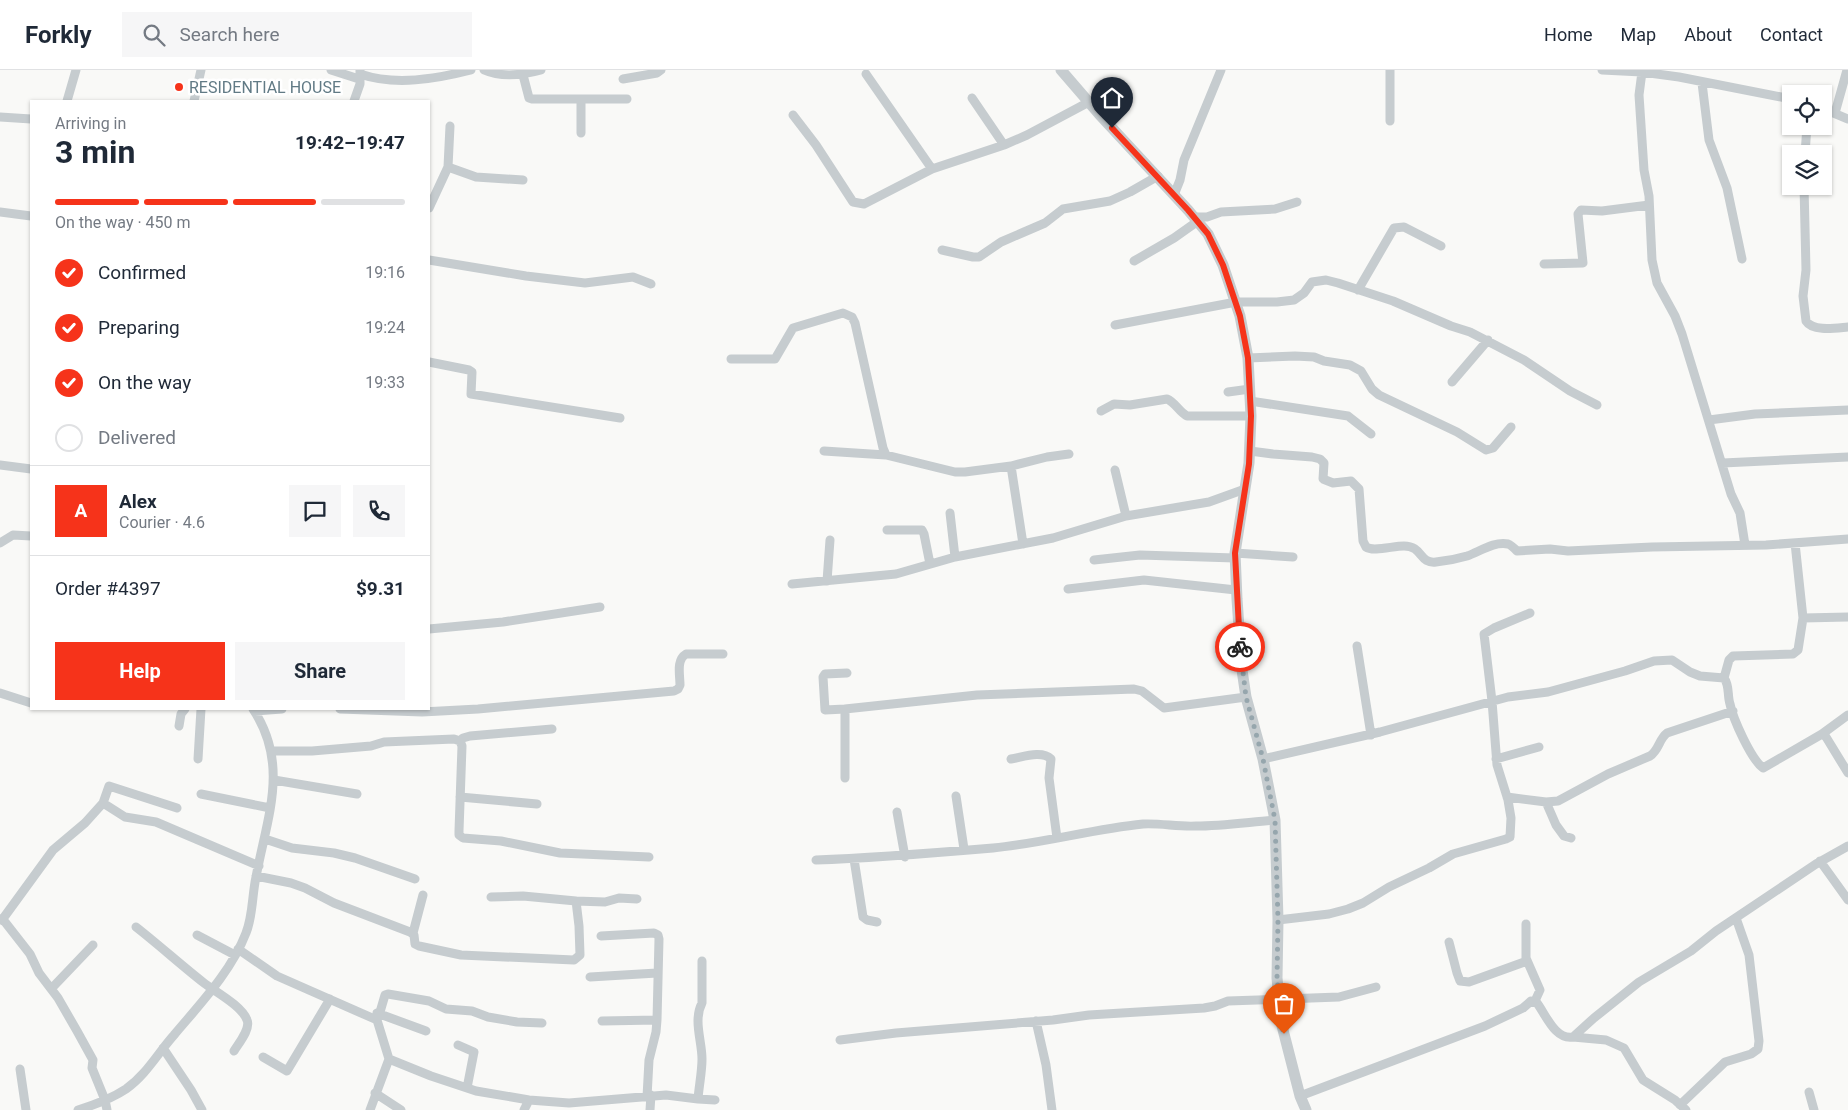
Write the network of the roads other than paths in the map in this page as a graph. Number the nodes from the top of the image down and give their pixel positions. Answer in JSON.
{"nodes":[{"id":1,"x":76,"y":70,"type":"edge"},
{"id":2,"x":201,"y":70,"type":"edge"},
{"id":3,"x":331,"y":70,"type":"edge"},
{"id":4,"x":472,"y":70,"type":"edge"},
{"id":5,"x":484,"y":70,"type":"edge"},
{"id":6,"x":541,"y":70,"type":"edge"},
{"id":7,"x":661,"y":70,"type":"edge"},
{"id":8,"x":1060,"y":70,"type":"edge"},
{"id":9,"x":1221,"y":70,"type":"edge"},
{"id":10,"x":1390,"y":70,"type":"edge"},
{"id":11,"x":1602,"y":70,"type":"edge"},
{"id":12,"x":1847,"y":70,"type":"edge"},
{"id":13,"x":1642,"y":72,"type":"junction"},
{"id":14,"x":1662,"y":72,"type":"edge"},
{"id":15,"x":360,"y":74,"type":"edge"},
{"id":16,"x":866,"y":74,"type":"dead end"},
{"id":17,"x":524,"y":75,"type":"junction"},
{"id":18,"x":623,"y":79,"type":"dead end"},
{"id":19,"x":1702,"y":83,"type":"junction"},
{"id":20,"x":1782,"y":97,"type":"edge"},
{"id":21,"x":972,"y":98,"type":"dead end"},
{"id":22,"x":581,"y":99,"type":"junction"},
{"id":23,"x":627,"y":99,"type":"dead end"},
{"id":24,"x":67,"y":100,"type":"edge"},
{"id":25,"x":194,"y":100,"type":"edge"},
{"id":26,"x":354,"y":100,"type":"edge"},
{"id":27,"x":1088,"y":102,"type":"junction"},
{"id":28,"x":1832,"y":112,"type":"edge"},
{"id":29,"x":1835,"y":113,"type":"junction"},
{"id":30,"x":792,"y":115,"type":"dead end"},
{"id":31,"x":0,"y":117,"type":"edge"},
{"id":32,"x":30,"y":119,"type":"edge"},
{"id":33,"x":1848,"y":119,"type":"edge"},
{"id":34,"x":1390,"y":121,"type":"dead end"},
{"id":35,"x":450,"y":126,"type":"dead end"},
{"id":36,"x":581,"y":133,"type":"dead end"},
{"id":37,"x":1004,"y":145,"type":"junction"},
{"id":38,"x":448,"y":168,"type":"junction"},
{"id":39,"x":932,"y":169,"type":"junction"},
{"id":40,"x":1158,"y":176,"type":"junction"},
{"id":41,"x":523,"y":180,"type":"dead end"},
{"id":42,"x":1174,"y":195,"type":"junction"},
{"id":43,"x":1804,"y":195,"type":"edge"},
{"id":44,"x":1297,"y":202,"type":"dead end"},
{"id":45,"x":1649,"y":205,"type":"junction"},
{"id":46,"x":430,"y":206,"type":"edge"},
{"id":47,"x":0,"y":212,"type":"edge"},
{"id":48,"x":30,"y":216,"type":"edge"},
{"id":49,"x":1196,"y":219,"type":"junction"},
{"id":50,"x":1441,"y":246,"type":"dead end"},
{"id":51,"x":942,"y":250,"type":"dead end"},
{"id":52,"x":1742,"y":259,"type":"dead end"},
{"id":53,"x":430,"y":260,"type":"edge"},
{"id":54,"x":1134,"y":261,"type":"dead end"},
{"id":55,"x":1544,"y":264,"type":"dead end"},
{"id":56,"x":652,"y":284,"type":"dead end"},
{"id":57,"x":1358,"y":290,"type":"junction"},
{"id":58,"x":1236,"y":302,"type":"junction"},
{"id":59,"x":1114,"y":325,"type":"dead end"},
{"id":60,"x":1848,"y":327,"type":"edge"},
{"id":61,"x":1488,"y":340,"type":"junction"},
{"id":62,"x":1248,"y":358,"type":"junction"},
{"id":63,"x":731,"y":360,"type":"dead end"},
{"id":64,"x":430,"y":362,"type":"edge"},
{"id":65,"x":1452,"y":382,"type":"dead end"},
{"id":66,"x":1250,"y":389,"type":"junction"},
{"id":67,"x":1228,"y":392,"type":"dead end"},
{"id":68,"x":1250,"y":401,"type":"junction"},
{"id":69,"x":1597,"y":405,"type":"dead end"},
{"id":70,"x":1848,"y":410,"type":"edge"},
{"id":71,"x":1100,"y":411,"type":"dead end"},
{"id":72,"x":1251,"y":416,"type":"junction"},
{"id":73,"x":620,"y":418,"type":"dead end"},
{"id":74,"x":1709,"y":420,"type":"junction"},
{"id":75,"x":1511,"y":427,"type":"dead end"},
{"id":76,"x":1371,"y":434,"type":"dead end"},
{"id":77,"x":824,"y":451,"type":"dead end"},
{"id":78,"x":1250,"y":451,"type":"junction"},
{"id":79,"x":1069,"y":454,"type":"dead end"},
{"id":80,"x":886,"y":455,"type":"junction"},
{"id":81,"x":1848,"y":457,"type":"edge"},
{"id":82,"x":1723,"y":463,"type":"junction"},
{"id":83,"x":0,"y":465,"type":"edge"},
{"id":84,"x":1011,"y":466,"type":"junction"},
{"id":85,"x":30,"y":469,"type":"edge"},
{"id":86,"x":1115,"y":470,"type":"dead end"},
{"id":87,"x":1245,"y":489,"type":"junction"},
{"id":88,"x":950,"y":513,"type":"dead end"},
{"id":89,"x":1126,"y":516,"type":"junction"},
{"id":90,"x":887,"y":530,"type":"dead end"},
{"id":91,"x":30,"y":536,"type":"edge"},
{"id":92,"x":1848,"y":539,"type":"edge"},
{"id":93,"x":830,"y":540,"type":"dead end"},
{"id":94,"x":0,"y":543,"type":"edge"},
{"id":95,"x":1795,"y":543,"type":"junction"},
{"id":96,"x":1023,"y":544,"type":"junction"},
{"id":97,"x":1745,"y":545,"type":"junction"},
{"id":98,"x":1235,"y":556,"type":"junction"},
{"id":99,"x":955,"y":557,"type":"junction"},
{"id":100,"x":1293,"y":557,"type":"dead end"},
{"id":101,"x":1094,"y":560,"type":"dead end"},
{"id":102,"x":930,"y":564,"type":"junction"},
{"id":103,"x":826,"y":581,"type":"junction"},
{"id":104,"x":792,"y":584,"type":"dead end"},
{"id":105,"x":1068,"y":589,"type":"dead end"},
{"id":106,"x":1236,"y":590,"type":"junction"},
{"id":107,"x":600,"y":606,"type":"dead end"},
{"id":108,"x":1530,"y":613,"type":"dead end"},
{"id":109,"x":1848,"y":617,"type":"edge"},
{"id":110,"x":1803,"y":618,"type":"junction"},
{"id":111,"x":430,"y":629,"type":"edge"},
{"id":112,"x":1357,"y":646,"type":"dead end"},
{"id":113,"x":723,"y":654,"type":"dead end"},
{"id":114,"x":847,"y":673,"type":"dead end"},
{"id":115,"x":1724,"y":678,"type":"junction"},
{"id":116,"x":0,"y":693,"type":"edge"},
{"id":117,"x":1246,"y":697,"type":"junction"},
{"id":118,"x":1492,"y":701,"type":"junction"},
{"id":119,"x":30,"y":703,"type":"edge"},
{"id":120,"x":845,"y":709,"type":"junction"},
{"id":121,"x":184,"y":710,"type":"edge"},
{"id":122,"x":201,"y":710,"type":"edge"},
{"id":123,"x":254,"y":710,"type":"edge"},
{"id":124,"x":367,"y":710,"type":"edge"},
{"id":125,"x":1732,"y":711,"type":"junction"},
{"id":126,"x":1848,"y":715,"type":"edge"},
{"id":127,"x":179,"y":726,"type":"dead end"},
{"id":128,"x":552,"y":729,"type":"dead end"},
{"id":129,"x":1371,"y":734,"type":"junction"},
{"id":130,"x":1822,"y":734,"type":"junction"},
{"id":131,"x":460,"y":741,"type":"junction"},
{"id":132,"x":1539,"y":747,"type":"dead end"},
{"id":133,"x":272,"y":751,"type":"junction"},
{"id":134,"x":198,"y":759,"type":"dead end"},
{"id":135,"x":1011,"y":759,"type":"dead end"},
{"id":136,"x":1263,"y":759,"type":"junction"},
{"id":137,"x":1496,"y":759,"type":"junction"},
{"id":138,"x":1848,"y":773,"type":"edge"},
{"id":139,"x":845,"y":778,"type":"dead end"},
{"id":140,"x":274,"y":780,"type":"junction"},
{"id":141,"x":201,"y":794,"type":"dead end"},
{"id":142,"x":357,"y":794,"type":"dead end"},
{"id":143,"x":956,"y":796,"type":"dead end"},
{"id":144,"x":460,"y":797,"type":"junction"},
{"id":145,"x":1507,"y":797,"type":"junction"},
{"id":146,"x":1546,"y":802,"type":"junction"},
{"id":147,"x":103,"y":803,"type":"junction"},
{"id":148,"x":537,"y":804,"type":"dead end"},
{"id":149,"x":177,"y":808,"type":"dead end"},
{"id":150,"x":270,"y":808,"type":"junction"},
{"id":151,"x":897,"y":812,"type":"dead end"},
{"id":152,"x":1275,"y":820,"type":"junction"},
{"id":153,"x":1056,"y":838,"type":"junction"},
{"id":154,"x":1570,"y":838,"type":"dead end"},
{"id":155,"x":265,"y":839,"type":"junction"},
{"id":156,"x":1848,"y":846,"type":"edge"},
{"id":157,"x":964,"y":849,"type":"junction"},
{"id":158,"x":649,"y":857,"type":"dead end"},
{"id":159,"x":905,"y":857,"type":"junction"},
{"id":160,"x":854,"y":859,"type":"junction"},
{"id":161,"x":816,"y":860,"type":"dead end"},
{"id":162,"x":1820,"y":861,"type":"junction"},
{"id":163,"x":259,"y":866,"type":"junction"},
{"id":164,"x":256,"y":876,"type":"junction"},
{"id":165,"x":415,"y":879,"type":"dead end"},
{"id":166,"x":423,"y":895,"type":"dead end"},
{"id":167,"x":491,"y":897,"type":"dead end"},
{"id":168,"x":1847,"y":897,"type":"edge"},
{"id":169,"x":638,"y":899,"type":"dead end"},
{"id":170,"x":576,"y":901,"type":"junction"},
{"id":171,"x":1736,"y":918,"type":"junction"},
{"id":172,"x":1,"y":920,"type":"edge"},
{"id":173,"x":1278,"y":920,"type":"junction"},
{"id":174,"x":877,"y":922,"type":"dead end"},
{"id":175,"x":1526,"y":924,"type":"dead end"},
{"id":176,"x":136,"y":926,"type":"dead end"},
{"id":177,"x":413,"y":933,"type":"junction"},
{"id":178,"x":197,"y":935,"type":"dead end"},
{"id":179,"x":601,"y":936,"type":"dead end"},
{"id":180,"x":1449,"y":942,"type":"dead end"},
{"id":181,"x":93,"y":945,"type":"dead end"},
{"id":182,"x":236,"y":952,"type":"junction"},
{"id":183,"x":702,"y":961,"type":"dead end"},
{"id":184,"x":1528,"y":961,"type":"junction"},
{"id":185,"x":657,"y":973,"type":"junction"},
{"id":186,"x":590,"y":977,"type":"dead end"},
{"id":187,"x":1376,"y":987,"type":"dead end"},
{"id":188,"x":51,"y":989,"type":"junction"},
{"id":189,"x":212,"y":989,"type":"junction"},
{"id":190,"x":330,"y":998,"type":"junction"},
{"id":191,"x":1278,"y":1000,"type":"junction"},
{"id":192,"x":1534,"y":1001,"type":"junction"},
{"id":193,"x":377,"y":1016,"type":"junction"},
{"id":194,"x":657,"y":1020,"type":"junction"},
{"id":195,"x":602,"y":1021,"type":"dead end"},
{"id":196,"x":1036,"y":1021,"type":"junction"},
{"id":197,"x":542,"y":1023,"type":"dead end"},
{"id":198,"x":426,"y":1031,"type":"dead end"},
{"id":199,"x":1573,"y":1037,"type":"junction"},
{"id":200,"x":840,"y":1040,"type":"dead end"},
{"id":201,"x":458,"y":1045,"type":"dead end"},
{"id":202,"x":163,"y":1048,"type":"junction"},
{"id":203,"x":234,"y":1051,"type":"dead end"},
{"id":204,"x":263,"y":1057,"type":"dead end"},
{"id":205,"x":389,"y":1059,"type":"junction"},
{"id":206,"x":20,"y":1069,"type":"dead end"},
{"id":207,"x":467,"y":1088,"type":"junction"},
{"id":208,"x":1809,"y":1092,"type":"dead end"},
{"id":209,"x":375,"y":1093,"type":"junction"},
{"id":210,"x":649,"y":1096,"type":"junction"},
{"id":211,"x":1300,"y":1096,"type":"junction"},
{"id":212,"x":698,"y":1099,"type":"junction"},
{"id":213,"x":105,"y":1100,"type":"junction"},
{"id":214,"x":529,"y":1100,"type":"junction"},
{"id":215,"x":715,"y":1100,"type":"dead end"},
{"id":216,"x":568,"y":1107,"type":"edge"},
{"id":217,"x":1683,"y":1107,"type":"edge"},
{"id":218,"x":26,"y":1110,"type":"edge"},
{"id":219,"x":78,"y":1110,"type":"edge"},
{"id":220,"x":107,"y":1110,"type":"edge"},
{"id":221,"x":202,"y":1110,"type":"edge"},
{"id":222,"x":370,"y":1110,"type":"edge"},
{"id":223,"x":401,"y":1110,"type":"edge"},
{"id":224,"x":524,"y":1110,"type":"edge"},
{"id":225,"x":650,"y":1110,"type":"edge"},
{"id":226,"x":1052,"y":1110,"type":"edge"},
{"id":227,"x":1306,"y":1110,"type":"edge"},
{"id":228,"x":1814,"y":1110,"type":"edge"}],
"edges":[{"from":1,"to":24,"type":"street"},
{"from":2,"to":25,"type":"street"},
{"from":3,"to":15,"type":"street"},
{"from":4,"to":15,"type":"street"},
{"from":5,"to":17,"type":"street"},
{"from":6,"to":17,"type":"street"},
{"from":7,"to":18,"type":"street"},
{"from":8,"to":27,"type":"street"},
{"from":9,"to":42,"type":"street"},
{"from":10,"to":34,"type":"street"},
{"from":11,"to":13,"type":"street"},
{"from":12,"to":29,"type":"street"},
{"from":13,"to":14,"type":"street"},
{"from":13,"to":45,"type":"street"},
{"from":14,"to":19,"type":"street"},
{"from":15,"to":26,"type":"street"},
{"from":16,"to":39,"type":"street"},
{"from":17,"to":22,"type":"street"},
{"from":19,"to":20,"type":"street"},
{"from":19,"to":52,"type":"street"},
{"from":21,"to":37,"type":"street"},
{"from":22,"to":23,"type":"street"},
{"from":22,"to":36,"type":"street"},
{"from":27,"to":37,"type":"street"},
{"from":27,"to":40,"type":"street"},
{"from":28,"to":29,"type":"street"},
{"from":29,"to":33,"type":"street"},
{"from":30,"to":39,"type":"street"},
{"from":31,"to":32,"type":"street"},
{"from":35,"to":38,"type":"street"},
{"from":37,"to":39,"type":"street"},
{"from":38,"to":41,"type":"street"},
{"from":38,"to":46,"type":"street"},
{"from":40,"to":42,"type":"street"},
{"from":40,"to":51,"type":"street"},
{"from":42,"to":49,"type":"street"},
{"from":43,"to":60,"type":"street"},
{"from":44,"to":49,"type":"street"},
{"from":45,"to":55,"type":"street"},
{"from":45,"to":74,"type":"street"},
{"from":47,"to":48,"type":"street"},
{"from":49,"to":54,"type":"street"},
{"from":49,"to":58,"type":"street"},
{"from":50,"to":57,"type":"street"},
{"from":53,"to":56,"type":"street"},
{"from":57,"to":58,"type":"street"},
{"from":57,"to":61,"type":"street"},
{"from":58,"to":59,"type":"street"},
{"from":58,"to":62,"type":"street"},
{"from":61,"to":65,"type":"street"},
{"from":61,"to":69,"type":"street"},
{"from":62,"to":66,"type":"street"},
{"from":62,"to":75,"type":"street"},
{"from":63,"to":80,"type":"street"},
{"from":64,"to":73,"type":"street"},
{"from":66,"to":67,"type":"street"},
{"from":66,"to":68,"type":"street"},
{"from":68,"to":72,"type":"street"},
{"from":68,"to":76,"type":"street"},
{"from":70,"to":74,"type":"street"},
{"from":71,"to":72,"type":"street"},
{"from":72,"to":78,"type":"street"},
{"from":74,"to":82,"type":"street"},
{"from":77,"to":80,"type":"street"},
{"from":78,"to":87,"type":"street"},
{"from":78,"to":97,"type":"street"},
{"from":79,"to":84,"type":"street"},
{"from":80,"to":84,"type":"street"},
{"from":81,"to":82,"type":"street"},
{"from":82,"to":97,"type":"street"},
{"from":83,"to":85,"type":"street"},
{"from":84,"to":96,"type":"street"},
{"from":86,"to":89,"type":"street"},
{"from":87,"to":89,"type":"street"},
{"from":87,"to":98,"type":"street"},
{"from":88,"to":99,"type":"street"},
{"from":89,"to":96,"type":"street"},
{"from":90,"to":102,"type":"street"},
{"from":91,"to":94,"type":"street"},
{"from":92,"to":95,"type":"street"},
{"from":93,"to":103,"type":"street"},
{"from":95,"to":97,"type":"street"},
{"from":95,"to":110,"type":"street"},
{"from":96,"to":99,"type":"street"},
{"from":98,"to":100,"type":"street"},
{"from":98,"to":101,"type":"street"},
{"from":98,"to":106,"type":"street"},
{"from":99,"to":102,"type":"street"},
{"from":102,"to":103,"type":"street"},
{"from":103,"to":104,"type":"street"},
{"from":105,"to":106,"type":"street"},
{"from":106,"to":117,"type":"street"},
{"from":107,"to":111,"type":"street"},
{"from":108,"to":118,"type":"street"},
{"from":109,"to":110,"type":"street"},
{"from":110,"to":115,"type":"street"},
{"from":112,"to":129,"type":"street"},
{"from":113,"to":124,"type":"street"},
{"from":114,"to":120,"type":"street"},
{"from":115,"to":118,"type":"street"},
{"from":115,"to":125,"type":"street"},
{"from":116,"to":119,"type":"street"},
{"from":117,"to":120,"type":"street"},
{"from":117,"to":136,"type":"street"},
{"from":118,"to":129,"type":"street"},
{"from":118,"to":137,"type":"street"},
{"from":120,"to":139,"type":"street"},
{"from":121,"to":127,"type":"street"},
{"from":122,"to":134,"type":"street"},
{"from":123,"to":133,"type":"street"},
{"from":125,"to":130,"type":"street"},
{"from":125,"to":146,"type":"street"},
{"from":126,"to":130,"type":"street"},
{"from":128,"to":131,"type":"street"},
{"from":129,"to":136,"type":"street"},
{"from":130,"to":138,"type":"street"},
{"from":131,"to":133,"type":"street"},
{"from":131,"to":144,"type":"street"},
{"from":132,"to":137,"type":"street"},
{"from":133,"to":140,"type":"street"},
{"from":135,"to":153,"type":"street"},
{"from":136,"to":152,"type":"street"},
{"from":137,"to":145,"type":"street"},
{"from":140,"to":142,"type":"street"},
{"from":140,"to":150,"type":"street"},
{"from":141,"to":150,"type":"street"},
{"from":143,"to":157,"type":"street"},
{"from":144,"to":148,"type":"street"},
{"from":144,"to":158,"type":"street"},
{"from":145,"to":146,"type":"street"},
{"from":145,"to":173,"type":"street"},
{"from":146,"to":154,"type":"street"},
{"from":147,"to":149,"type":"street"},
{"from":147,"to":163,"type":"street"},
{"from":147,"to":172,"type":"street"},
{"from":150,"to":155,"type":"street"},
{"from":151,"to":159,"type":"street"},
{"from":152,"to":153,"type":"street"},
{"from":152,"to":173,"type":"street"},
{"from":153,"to":157,"type":"street"},
{"from":155,"to":163,"type":"street"},
{"from":155,"to":165,"type":"street"},
{"from":156,"to":162,"type":"street"},
{"from":157,"to":159,"type":"street"},
{"from":159,"to":160,"type":"street"},
{"from":160,"to":161,"type":"street"},
{"from":160,"to":174,"type":"street"},
{"from":162,"to":168,"type":"street"},
{"from":162,"to":171,"type":"street"},
{"from":163,"to":164,"type":"street"},
{"from":164,"to":177,"type":"street"},
{"from":164,"to":182,"type":"street"},
{"from":166,"to":177,"type":"street"},
{"from":167,"to":170,"type":"street"},
{"from":169,"to":170,"type":"street"},
{"from":170,"to":177,"type":"street"},
{"from":171,"to":199,"type":"street"},
{"from":171,"to":217,"type":"street"},
{"from":172,"to":188,"type":"street"},
{"from":173,"to":191,"type":"street"},
{"from":175,"to":184,"type":"street"},
{"from":176,"to":189,"type":"street"},
{"from":178,"to":182,"type":"street"},
{"from":179,"to":185,"type":"street"},
{"from":180,"to":184,"type":"street"},
{"from":181,"to":188,"type":"street"},
{"from":182,"to":189,"type":"street"},
{"from":182,"to":190,"type":"street"},
{"from":183,"to":212,"type":"street"},
{"from":184,"to":192,"type":"street"},
{"from":185,"to":186,"type":"street"},
{"from":185,"to":194,"type":"street"},
{"from":187,"to":191,"type":"street"},
{"from":188,"to":213,"type":"street"},
{"from":189,"to":202,"type":"street"},
{"from":189,"to":203,"type":"street"},
{"from":190,"to":193,"type":"street"},
{"from":190,"to":204,"type":"street"},
{"from":191,"to":196,"type":"street"},
{"from":191,"to":211,"type":"street"},
{"from":192,"to":199,"type":"street"},
{"from":192,"to":211,"type":"street"},
{"from":193,"to":197,"type":"street"},
{"from":193,"to":198,"type":"street"},
{"from":193,"to":205,"type":"street"},
{"from":194,"to":195,"type":"street"},
{"from":194,"to":210,"type":"street"},
{"from":196,"to":200,"type":"street"},
{"from":196,"to":226,"type":"street"},
{"from":199,"to":217,"type":"street"},
{"from":201,"to":207,"type":"street"},
{"from":202,"to":213,"type":"street"},
{"from":202,"to":221,"type":"street"},
{"from":205,"to":207,"type":"street"},
{"from":205,"to":209,"type":"street"},
{"from":206,"to":218,"type":"street"},
{"from":207,"to":214,"type":"street"},
{"from":208,"to":228,"type":"street"},
{"from":209,"to":222,"type":"street"},
{"from":209,"to":223,"type":"street"},
{"from":210,"to":212,"type":"street"},
{"from":210,"to":216,"type":"street"},
{"from":210,"to":225,"type":"street"},
{"from":211,"to":227,"type":"street"},
{"from":212,"to":215,"type":"street"},
{"from":213,"to":219,"type":"street"},
{"from":213,"to":220,"type":"street"},
{"from":214,"to":216,"type":"street"},
{"from":214,"to":224,"type":"street"}]}
